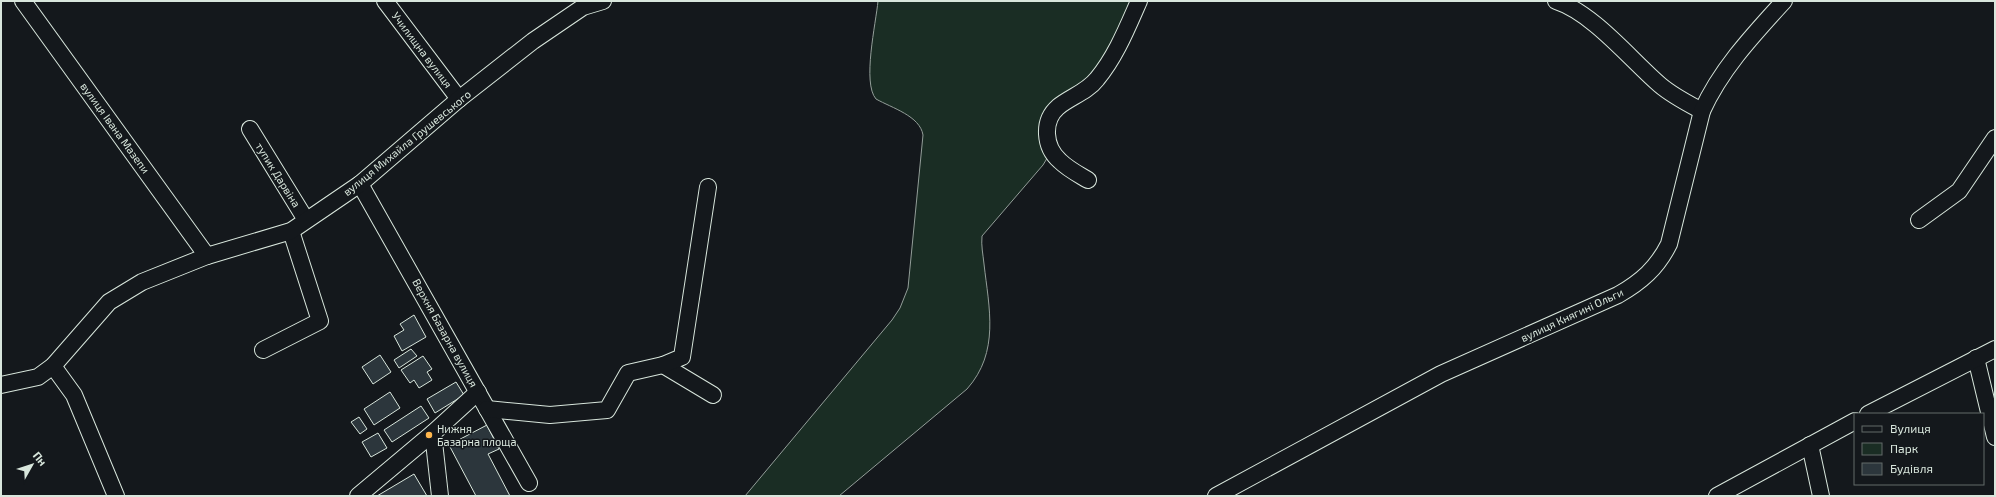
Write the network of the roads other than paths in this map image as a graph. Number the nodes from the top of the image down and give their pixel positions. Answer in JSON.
{"nodes":[{"id":1,"x":23,"y":1,"type":"edge"},
{"id":2,"x":386,"y":1,"type":"edge"},
{"id":3,"x":603,"y":1,"type":"edge"},
{"id":4,"x":1139,"y":1,"type":"edge"},
{"id":5,"x":1556,"y":1,"type":"edge"},
{"id":6,"x":1784,"y":1,"type":"edge"},
{"id":7,"x":459,"y":99,"type":"junction"},
{"id":8,"x":1702,"y":111,"type":"junction"},
{"id":9,"x":250,"y":130,"type":"dead end"},
{"id":10,"x":1995,"y":138,"type":"edge"},
{"id":11,"x":1088,"y":180,"type":"dead end"},
{"id":12,"x":360,"y":184,"type":"junction"},
{"id":13,"x":708,"y":187,"type":"dead end"},
{"id":14,"x":306,"y":220,"type":"junction"},
{"id":15,"x":1919,"y":220,"type":"dead end"},
{"id":16,"x":291,"y":231,"type":"junction"},
{"id":17,"x":207,"y":256,"type":"junction"},
{"id":18,"x":1995,"y":348,"type":"edge"},
{"id":19,"x":263,"y":350,"type":"dead end"},
{"id":20,"x":1976,"y":358,"type":"junction"},
{"id":21,"x":662,"y":365,"type":"junction"},
{"id":22,"x":53,"y":366,"type":"junction"},
{"id":23,"x":1,"y":386,"type":"edge"},
{"id":24,"x":478,"y":392,"type":"junction"},
{"id":25,"x":713,"y":396,"type":"dead end"},
{"id":26,"x":487,"y":409,"type":"junction"},
{"id":27,"x":1870,"y":413,"type":"edge"},
{"id":28,"x":1854,"y":422,"type":"edge"},
{"id":29,"x":433,"y":433,"type":"junction"},
{"id":30,"x":1995,"y":438,"type":"edge"},
{"id":31,"x":1810,"y":445,"type":"junction"},
{"id":32,"x":529,"y":483,"type":"dead end"},
{"id":33,"x":116,"y":496,"type":"edge"},
{"id":34,"x":358,"y":496,"type":"edge"},
{"id":35,"x":440,"y":496,"type":"edge"},
{"id":36,"x":1216,"y":496,"type":"edge"},
{"id":37,"x":1716,"y":496,"type":"edge"},
{"id":38,"x":1821,"y":496,"type":"edge"}],
"edges":[{"from":1,"to":17,"type":"street","name":"вулиця Івана Мазепи"},
{"from":2,"to":7,"type":"street","name":"Училищна вулиця"},
{"from":3,"to":7,"type":"street","name":"вулиця Михайла Грушевського"},
{"from":4,"to":11,"type":"street"},
{"from":5,"to":8,"type":"street"},
{"from":6,"to":8,"type":"street","name":"вулиця Княгині Ольги"},
{"from":7,"to":12,"type":"street","name":"вулиця Михайла Грушевського"},
{"from":8,"to":36,"type":"street","name":"вулиця Княгині Ольги"},
{"from":9,"to":14,"type":"street","name":"тупик Дарвіна"},
{"from":10,"to":15,"type":"street"},
{"from":12,"to":14,"type":"street","name":"вулиця Михайла Грушевського"},
{"from":12,"to":24,"type":"street","name":"Верхня Базарна вулиця"},
{"from":13,"to":21,"type":"street"},
{"from":14,"to":16,"type":"street","name":"вулиця Михайла Грушевського"},
{"from":16,"to":17,"type":"street","name":"вулиця Михайла Грушевського"},
{"from":16,"to":19,"type":"street"},
{"from":17,"to":22,"type":"street","name":"вулиця Михайла Грушевського"},
{"from":18,"to":20,"type":"street"},
{"from":20,"to":27,"type":"street"},
{"from":20,"to":30,"type":"street"},
{"from":21,"to":25,"type":"street"},
{"from":21,"to":26,"type":"street"},
{"from":22,"to":23,"type":"street","name":"вулиця Михайла Грушевського"},
{"from":22,"to":33,"type":"street"},
{"from":24,"to":26,"type":"street","name":"Верхня Базарна вулиця"},
{"from":24,"to":29,"type":"street"},
{"from":26,"to":32,"type":"street","name":"Верхня Базарна вулиця"},
{"from":28,"to":31,"type":"street"},
{"from":29,"to":34,"type":"street"},
{"from":29,"to":35,"type":"street"},
{"from":31,"to":37,"type":"street"},
{"from":31,"to":38,"type":"street"}]}
